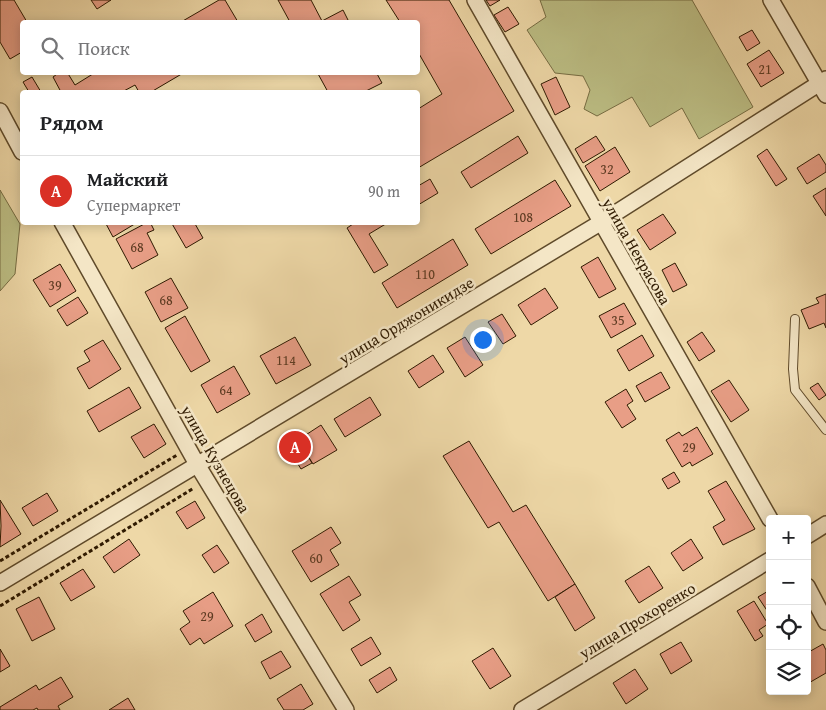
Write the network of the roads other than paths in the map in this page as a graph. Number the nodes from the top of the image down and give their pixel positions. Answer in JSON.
{"nodes":[{"id":1,"x":475,"y":0,"type":"edge"},
{"id":2,"x":771,"y":0,"type":"edge"},
{"id":3,"x":824,"y":86,"type":"edge"},
{"id":4,"x":0,"y":111,"type":"edge"},
{"id":5,"x":20,"y":148,"type":"edge"},
{"id":6,"x":600,"y":223,"type":"junction"},
{"id":7,"x":64,"y":225,"type":"edge"},
{"id":8,"x":794,"y":319,"type":"dead end"},
{"id":9,"x":826,"y":430,"type":"edge"},
{"id":10,"x":198,"y":466,"type":"junction"},
{"id":11,"x":768,"y":515,"type":"edge"},
{"id":12,"x":826,"y":524,"type":"edge"},
{"id":13,"x":811,"y":533,"type":"edge"},
{"id":14,"x":766,"y":562,"type":"edge"},
{"id":15,"x":0,"y":584,"type":"edge"},
{"id":16,"x":811,"y":594,"type":"edge"},
{"id":17,"x":826,"y":622,"type":"edge"},
{"id":18,"x":346,"y":710,"type":"edge"},
{"id":19,"x":522,"y":710,"type":"edge"}],
"edges":[{"from":1,"to":6,"type":"street","name":"улица Некрасова"},
{"from":2,"to":3,"type":"street"},
{"from":3,"to":6,"type":"street","name":"улица Орджоникидзе"},
{"from":4,"to":5,"type":"street"},
{"from":6,"to":10,"type":"street","name":"улица Орджоникидзе"},
{"from":6,"to":11,"type":"street","name":"улица Некрасова"},
{"from":7,"to":10,"type":"street","name":"улица Кузнецова"},
{"from":8,"to":9,"type":"lane"},
{"from":10,"to":15,"type":"street","name":"улица Орджоникидзе"},
{"from":10,"to":18,"type":"street","name":"улица Кузнецова"},
{"from":12,"to":13,"type":"street"},
{"from":14,"to":19,"type":"street","name":"улица Прохоренко"},
{"from":16,"to":17,"type":"street"}]}
